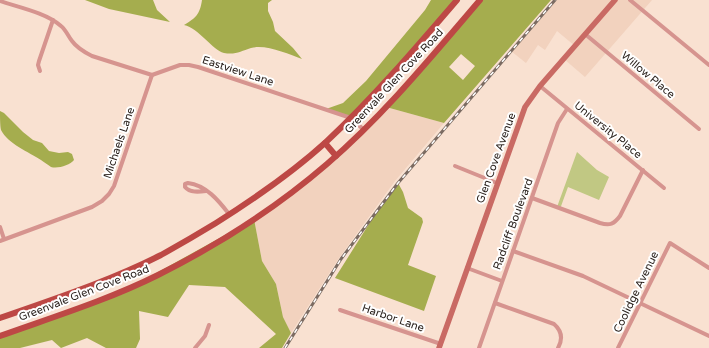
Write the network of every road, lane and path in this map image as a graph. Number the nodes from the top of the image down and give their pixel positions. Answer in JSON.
{"nodes":[{"id":1,"x":457,"y":0,"type":"edge"},
{"id":2,"x":480,"y":0,"type":"edge"},
{"id":3,"x":615,"y":0,"type":"edge"},
{"id":4,"x":630,"y":0,"type":"edge"},
{"id":5,"x":0,"y":1,"type":"edge"},
{"id":6,"x":53,"y":20,"type":"junction"},
{"id":7,"x":585,"y":34,"type":"junction"},
{"id":8,"x":709,"y":65,"type":"edge"},
{"id":9,"x":40,"y":70,"type":"dead end"},
{"id":10,"x":152,"y":75,"type":"junction"},
{"id":11,"x":540,"y":86,"type":"junction"},
{"id":12,"x":567,"y":108,"type":"junction"},
{"id":13,"x":351,"y":118,"type":"junction"},
{"id":14,"x":699,"y":129,"type":"dead end"},
{"id":15,"x":364,"y":130,"type":"junction"},
{"id":16,"x":325,"y":143,"type":"junction"},
{"id":17,"x":336,"y":156,"type":"junction"},
{"id":18,"x":456,"y":166,"type":"dead end"},
{"id":19,"x":643,"y":170,"type":"junction"},
{"id":20,"x":497,"y":183,"type":"junction"},
{"id":21,"x":664,"y":188,"type":"dead end"},
{"id":22,"x":206,"y":191,"type":"dead end"},
{"id":23,"x":532,"y":198,"type":"junction"},
{"id":24,"x":229,"y":214,"type":"junction"},
{"id":25,"x":0,"y":227,"type":"edge"},
{"id":26,"x":2,"y":240,"type":"edge"},
{"id":27,"x":513,"y":251,"type":"junction"},
{"id":28,"x":467,"y":268,"type":"junction"},
{"id":29,"x":709,"y":268,"type":"edge"},
{"id":30,"x":502,"y":281,"type":"junction"},
{"id":31,"x":495,"y":303,"type":"junction"},
{"id":32,"x":640,"y":303,"type":"junction"},
{"id":33,"x":340,"y":310,"type":"dead end"},
{"id":34,"x":0,"y":318,"type":"edge"},
{"id":35,"x":209,"y":325,"type":"dead end"},
{"id":36,"x":0,"y":336,"type":"edge"},
{"id":37,"x":709,"y":336,"type":"edge"},
{"id":38,"x":440,"y":346,"type":"edge"},
{"id":39,"x":196,"y":348,"type":"edge"},
{"id":40,"x":479,"y":348,"type":"edge"},
{"id":41,"x":558,"y":348,"type":"edge"},
{"id":42,"x":618,"y":348,"type":"edge"}],
"edges":[{"from":1,"to":13,"type":"main road","name":"Greenvale Glen Cove Road"},
{"from":2,"to":15,"type":"main road","name":"Greenvale Glen Cove Road"},
{"from":3,"to":7,"type":"main road","name":"Glen Cove Avenue"},
{"from":4,"to":8,"type":"street"},
{"from":5,"to":6,"type":"street"},
{"from":6,"to":9,"type":"street"},
{"from":6,"to":10,"type":"street"},
{"from":7,"to":11,"type":"main road","name":"Glen Cove Avenue"},
{"from":7,"to":14,"type":"street","name":"Willow Place"},
{"from":10,"to":13,"type":"street","name":"Eastview Lane"},
{"from":10,"to":26,"type":"street","name":"Michaels Lane"},
{"from":11,"to":12,"type":"street","name":"University Place"},
{"from":11,"to":20,"type":"main road","name":"Glen Cove Avenue"},
{"from":12,"to":19,"type":"street","name":"University Place"},
{"from":12,"to":23,"type":"street","name":"Radcliff Boulevard"},
{"from":13,"to":15,"type":"street","name":"Eastview Lane"},
{"from":13,"to":16,"type":"main road","name":"Greenvale Glen Cove Road"},
{"from":15,"to":17,"type":"main road","name":"Greenvale Glen Cove Road"},
{"from":16,"to":17,"type":"main road"},
{"from":16,"to":24,"type":"main road","name":"Greenvale Glen Cove Road"},
{"from":17,"to":36,"type":"main road","name":"Greenvale Glen Cove Road"},
{"from":18,"to":20,"type":"street"},
{"from":19,"to":21,"type":"street","name":"University Place"},
{"from":19,"to":23,"type":"street"},
{"from":20,"to":28,"type":"main road","name":"Glen Cove Avenue"},
{"from":22,"to":24,"type":"street"},
{"from":23,"to":27,"type":"street","name":"Radcliff Boulevard"},
{"from":24,"to":34,"type":"main road","name":"Greenvale Glen Cove Road"},
{"from":25,"to":26,"type":"street"},
{"from":27,"to":30,"type":"street","name":"Radcliff Boulevard"},
{"from":27,"to":32,"type":"street"},
{"from":28,"to":30,"type":"street"},
{"from":28,"to":38,"type":"main road","name":"Glen Cove Avenue"},
{"from":29,"to":32,"type":"street","name":"Coolidge Avenue"},
{"from":30,"to":31,"type":"street","name":"Radcliff Boulevard"},
{"from":31,"to":40,"type":"street","name":"Radcliff Boulevard"},
{"from":31,"to":41,"type":"street"},
{"from":32,"to":37,"type":"street"},
{"from":32,"to":42,"type":"street","name":"Coolidge Avenue"},
{"from":33,"to":38,"type":"street","name":"Harbor Lane"},
{"from":35,"to":39,"type":"street"}]}
